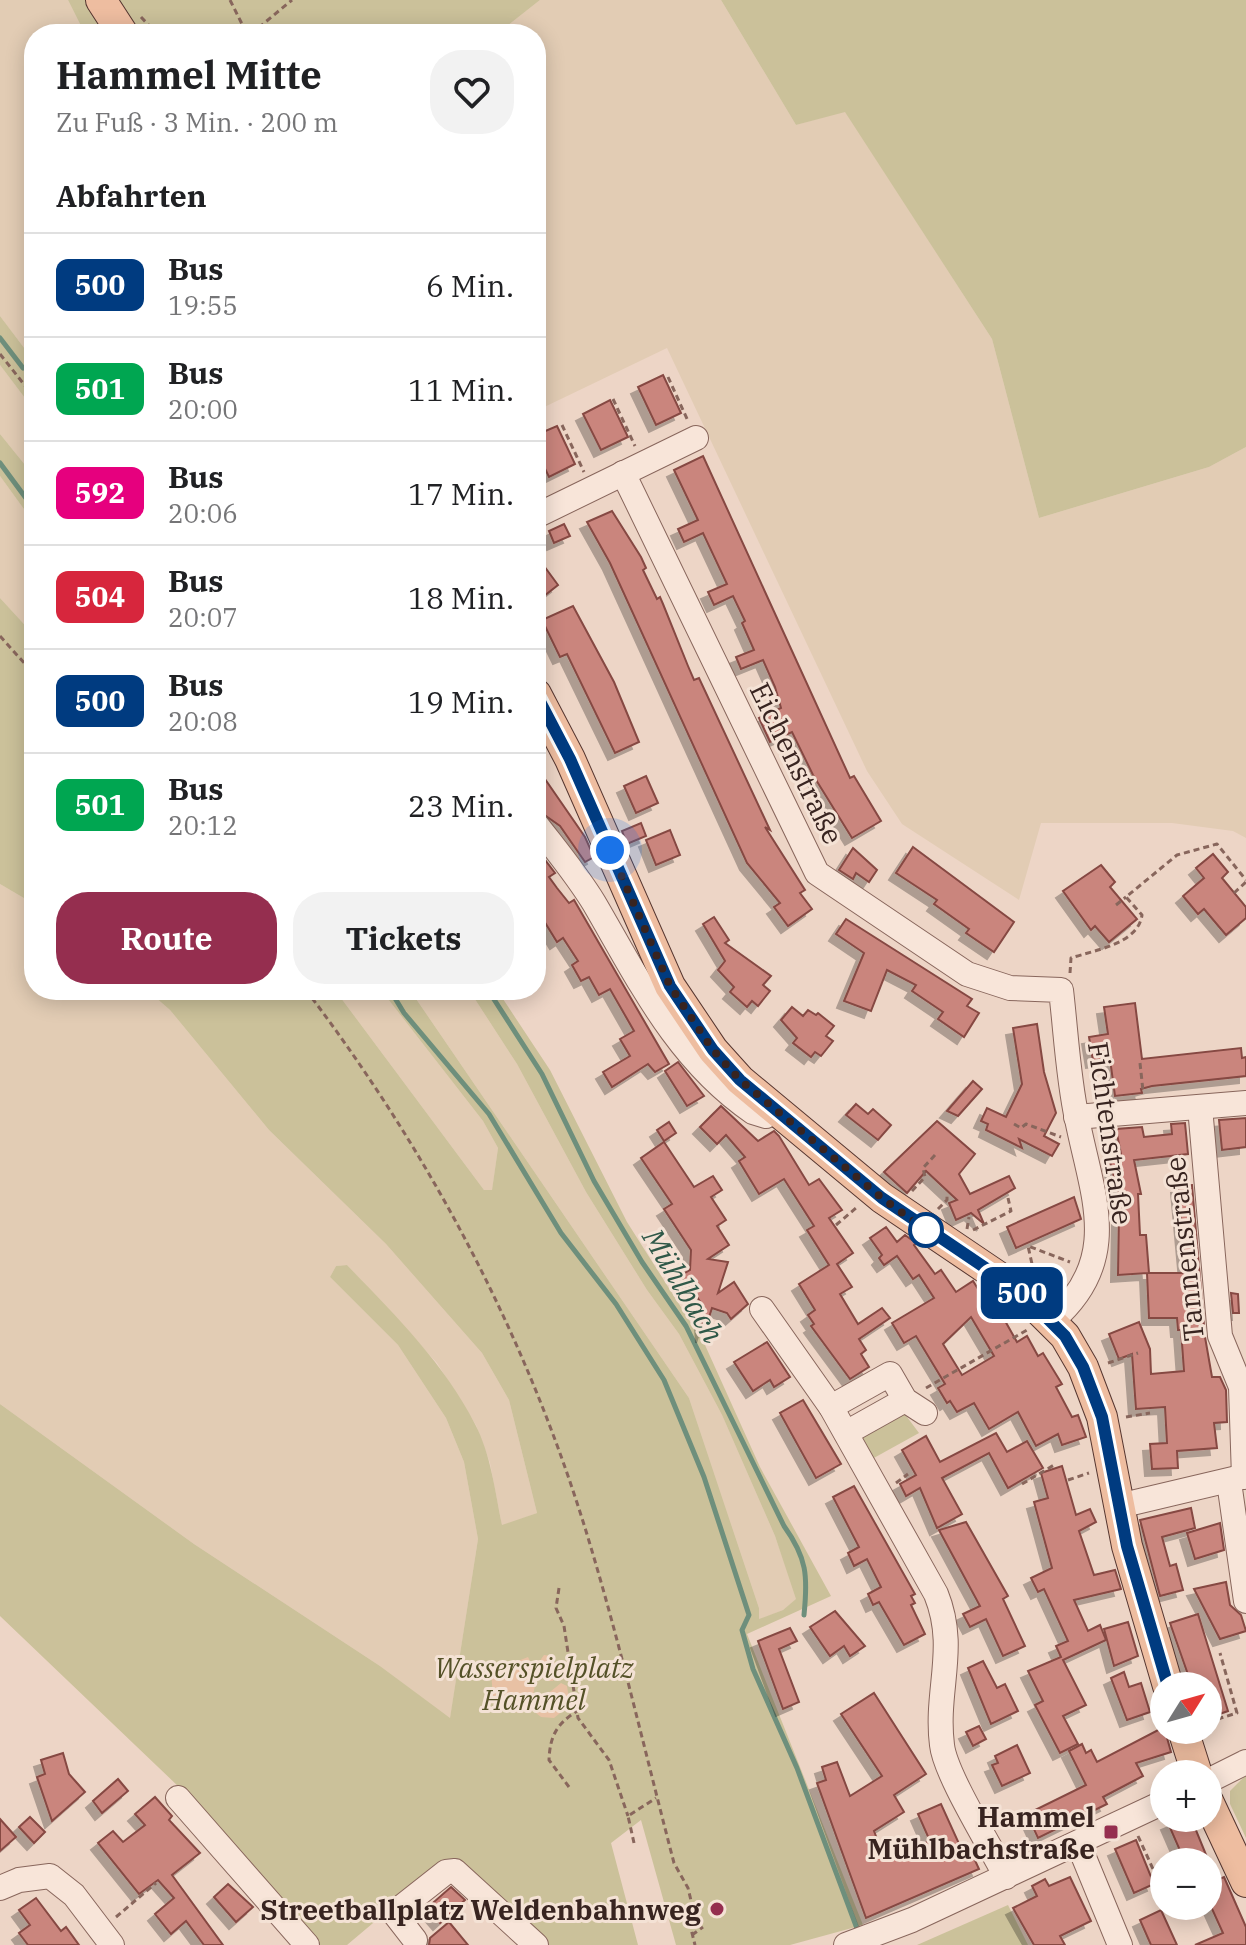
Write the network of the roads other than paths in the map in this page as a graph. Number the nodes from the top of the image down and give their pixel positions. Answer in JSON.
{"nodes":[{"id":1,"x":101,"y":0,"type":"edge"},
{"id":2,"x":117,"y":24,"type":"edge"},
{"id":3,"x":696,"y":438,"type":"road end"},
{"id":4,"x":633,"y":468,"type":"junction"},
{"id":5,"x":546,"y":511,"type":"edge"},
{"id":6,"x":546,"y":713,"type":"edge"},
{"id":7,"x":546,"y":837,"type":"edge"},
{"id":8,"x":1061,"y":990,"type":"joint"},
{"id":9,"x":1246,"y":1103,"type":"edge"},
{"id":10,"x":1200,"y":1107,"type":"junction"},
{"id":11,"x":777,"y":1110,"type":"junction"},
{"id":12,"x":1076,"y":1117,"type":"junction"},
{"id":13,"x":762,"y":1309,"type":"dead end"},
{"id":14,"x":1041,"y":1320,"type":"junction"},
{"id":15,"x":831,"y":1407,"type":"junction"},
{"id":16,"x":846,"y":1433,"type":"junction"},
{"id":17,"x":1240,"y":1478,"type":"edge"},
{"id":18,"x":1119,"y":1506,"type":"junction"},
{"id":19,"x":1246,"y":1601,"type":"edge"},
{"id":20,"x":1164,"y":1672,"type":"edge"},
{"id":21,"x":1246,"y":1762,"type":"edge"},
{"id":22,"x":1222,"y":1774,"type":"edge"},
{"id":23,"x":178,"y":1798,"type":"dead end"},
{"id":24,"x":1150,"y":1809,"type":"edge"},
{"id":25,"x":1222,"y":1831,"type":"edge"},
{"id":26,"x":1078,"y":1843,"type":"junction"},
{"id":27,"x":1006,"y":1877,"type":"junction"},
{"id":28,"x":1246,"y":1882,"type":"edge"},
{"id":29,"x":0,"y":1888,"type":"edge"},
{"id":30,"x":106,"y":1937,"type":"edge"},
{"id":31,"x":415,"y":1940,"type":"dead end"},
{"id":32,"x":307,"y":1945,"type":"edge"},
{"id":33,"x":536,"y":1945,"type":"edge"},
{"id":34,"x":846,"y":1945,"type":"edge"},
{"id":35,"x":1120,"y":1945,"type":"edge"}],
"edges":[{"from":1,"to":2,"type":"main road"},
{"from":3,"to":4,"type":"street"},
{"from":4,"to":5,"type":"street"},
{"from":4,"to":8,"type":"street","name":"Eichenstraße"},
{"from":6,"to":11,"type":"main road"},
{"from":7,"to":11,"type":"street"},
{"from":8,"to":12,"type":"street","name":"Fichtenstraße"},
{"from":9,"to":10,"type":"street"},
{"from":10,"to":12,"type":"street"},
{"from":10,"to":17,"type":"street","name":"Tannenstraße"},
{"from":11,"to":14,"type":"main road"},
{"from":12,"to":14,"type":"street","name":"Fichtenstraße"},
{"from":13,"to":15,"type":"street"},
{"from":14,"to":18,"type":"main road"},
{"from":15,"to":16,"type":"street"},
{"from":15,"to":16,"type":"street"},
{"from":16,"to":27,"type":"street"},
{"from":17,"to":18,"type":"street"},
{"from":17,"to":19,"type":"street","name":"Tannenstraße"},
{"from":18,"to":20,"type":"main road"},
{"from":21,"to":22,"type":"street"},
{"from":23,"to":32,"type":"street"},
{"from":24,"to":26,"type":"street"},
{"from":25,"to":28,"type":"main road"},
{"from":26,"to":27,"type":"street"},
{"from":26,"to":35,"type":"street"},
{"from":27,"to":34,"type":"street"},
{"from":29,"to":30,"type":"street"},
{"from":31,"to":33,"type":"street"}]}
